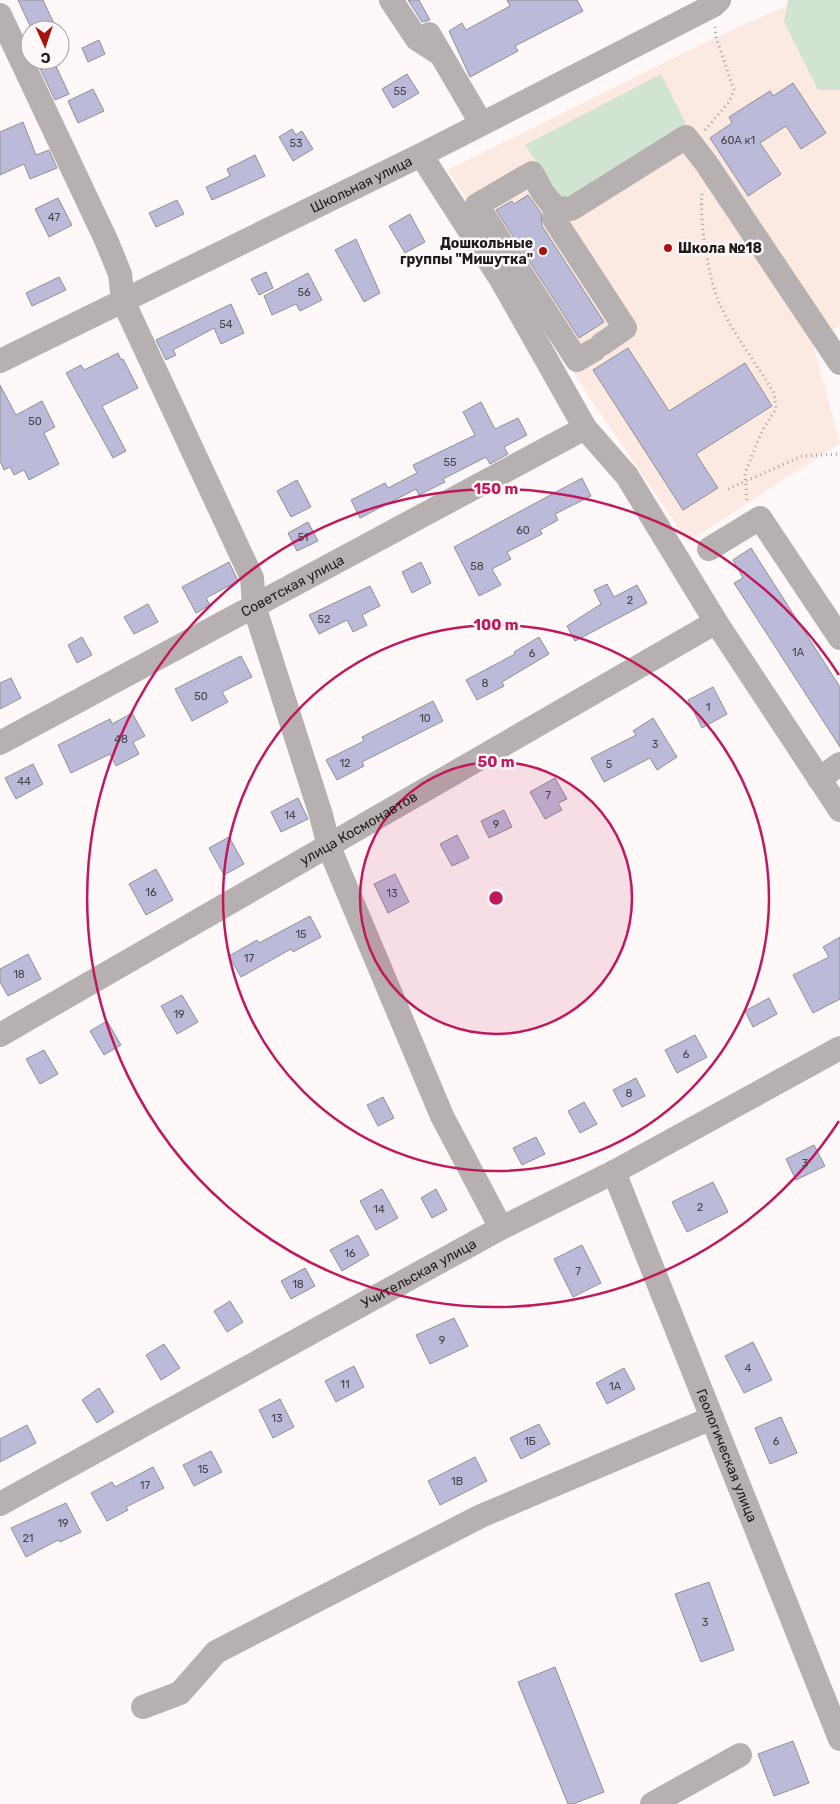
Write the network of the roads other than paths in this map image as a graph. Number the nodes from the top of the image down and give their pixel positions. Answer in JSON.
{"nodes":[{"id":1,"x":391,"y":0,"type":"edge"},
{"id":2,"x":715,"y":2,"type":"edge"},
{"id":3,"x":0,"y":15,"type":"edge"},
{"id":4,"x":429,"y":34,"type":"dead end"},
{"id":5,"x":440,"y":55,"type":"junction"},
{"id":6,"x":481,"y":123,"type":"junction"},
{"id":7,"x":422,"y":154,"type":"junction"},
{"id":8,"x":555,"y":208,"type":"junction"},
{"id":9,"x":123,"y":301,"type":"junction"},
{"id":10,"x":0,"y":361,"type":"edge"},
{"id":11,"x":840,"y":363,"type":"edge"},
{"id":12,"x":585,"y":428,"type":"junction"},
{"id":13,"x":709,"y":549,"type":"dead end"},
{"id":14,"x":254,"y":606,"type":"junction"},
{"id":15,"x":716,"y":622,"type":"junction"},
{"id":16,"x":840,"y":638,"type":"edge"},
{"id":17,"x":0,"y":743,"type":"edge"},
{"id":18,"x":840,"y":764,"type":"edge"},
{"id":19,"x":819,"y":779,"type":"junction"},
{"id":20,"x":840,"y":810,"type":"edge"},
{"id":21,"x":329,"y":847,"type":"junction"},
{"id":22,"x":0,"y":1035,"type":"edge"},
{"id":23,"x":840,"y":1048,"type":"edge"},
{"id":24,"x":614,"y":1172,"type":"junction"},
{"id":25,"x":501,"y":1228,"type":"junction"},
{"id":26,"x":712,"y":1418,"type":"junction"},
{"id":27,"x":0,"y":1504,"type":"edge"},
{"id":28,"x":143,"y":1707,"type":"dead end"},
{"id":29,"x":840,"y":1739,"type":"edge"},
{"id":30,"x":740,"y":1755,"type":"dead end"},
{"id":31,"x":652,"y":1804,"type":"edge"}],
"edges":[{"from":1,"to":5,"type":"street"},
{"from":2,"to":6,"type":"street","name":"Школьная улица"},
{"from":3,"to":9,"type":"street"},
{"from":4,"to":5,"type":"street"},
{"from":5,"to":6,"type":"street"},
{"from":6,"to":7,"type":"street","name":"Школьная улица"},
{"from":7,"to":9,"type":"street","name":"Школьная улица"},
{"from":7,"to":12,"type":"street"},
{"from":8,"to":8,"type":"street"},
{"from":8,"to":11,"type":"street"},
{"from":9,"to":10,"type":"street","name":"Школьная улица"},
{"from":9,"to":14,"type":"street"},
{"from":12,"to":14,"type":"street","name":"Советская улица"},
{"from":12,"to":15,"type":"street"},
{"from":13,"to":16,"type":"street"},
{"from":14,"to":17,"type":"street","name":"Советская улица"},
{"from":14,"to":21,"type":"street"},
{"from":15,"to":19,"type":"street"},
{"from":15,"to":21,"type":"street","name":"улица Космонавтов"},
{"from":18,"to":19,"type":"street"},
{"from":19,"to":20,"type":"street"},
{"from":21,"to":22,"type":"street","name":"улица Космонавтов"},
{"from":21,"to":25,"type":"street"},
{"from":23,"to":24,"type":"street","name":"Учительская улица"},
{"from":24,"to":25,"type":"street","name":"Учительская улица"},
{"from":24,"to":26,"type":"street","name":"Геологическая улица"},
{"from":25,"to":27,"type":"street","name":"Учительская улица"},
{"from":26,"to":28,"type":"street"},
{"from":26,"to":29,"type":"street","name":"Геологическая улица"},
{"from":30,"to":31,"type":"street"}]}
